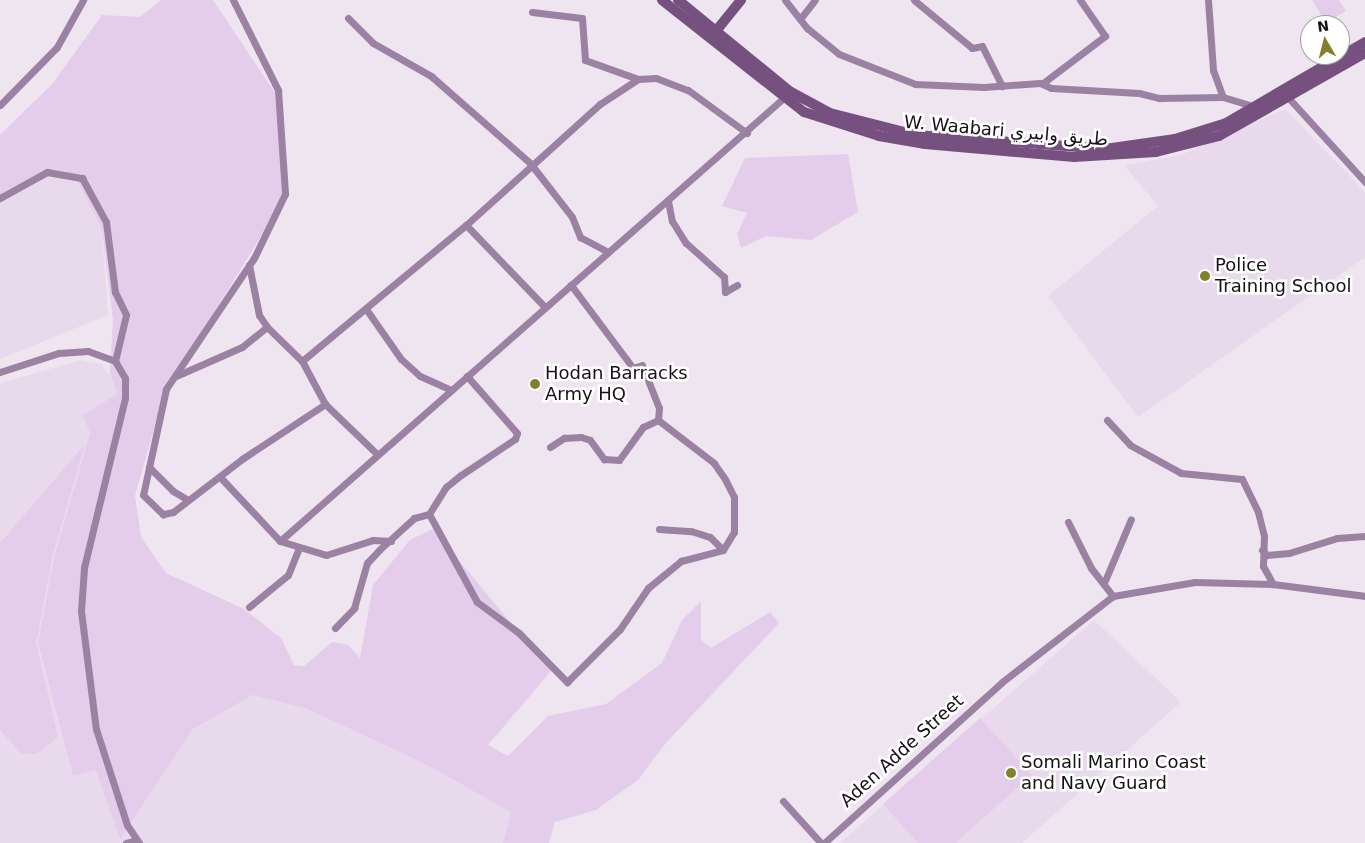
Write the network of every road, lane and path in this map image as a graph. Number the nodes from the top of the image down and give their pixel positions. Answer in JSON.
{"nodes":[{"id":1,"x":83,"y":0,"type":"edge"},
{"id":2,"x":233,"y":0,"type":"edge"},
{"id":3,"x":662,"y":0,"type":"edge"},
{"id":4,"x":678,"y":0,"type":"edge"},
{"id":5,"x":741,"y":0,"type":"edge"},
{"id":6,"x":785,"y":0,"type":"edge"},
{"id":7,"x":815,"y":0,"type":"edge"},
{"id":8,"x":914,"y":0,"type":"edge"},
{"id":9,"x":1080,"y":0,"type":"edge"},
{"id":10,"x":1208,"y":0,"type":"edge"},
{"id":11,"x":532,"y":12,"type":"dead end"},
{"id":12,"x":348,"y":18,"type":"dead end"},
{"id":13,"x":800,"y":20,"type":"junction"},
{"id":14,"x":716,"y":31,"type":"junction"},
{"id":15,"x":1365,"y":42,"type":"edge"},
{"id":16,"x":1365,"y":53,"type":"edge"},
{"id":17,"x":638,"y":79,"type":"junction"},
{"id":18,"x":1040,"y":83,"type":"junction"},
{"id":19,"x":1002,"y":86,"type":"junction"},
{"id":20,"x":787,"y":95,"type":"junction"},
{"id":21,"x":1286,"y":96,"type":"junction"},
{"id":22,"x":1223,"y":97,"type":"junction"},
{"id":23,"x":0,"y":105,"type":"edge"},
{"id":24,"x":1258,"y":107,"type":"junction"},
{"id":25,"x":747,"y":133,"type":"junction"},
{"id":26,"x":530,"y":163,"type":"junction"},
{"id":27,"x":1365,"y":182,"type":"edge"},
{"id":28,"x":0,"y":198,"type":"edge"},
{"id":29,"x":668,"y":201,"type":"junction"},
{"id":30,"x":466,"y":225,"type":"junction"},
{"id":31,"x":608,"y":252,"type":"junction"},
{"id":32,"x":249,"y":265,"type":"junction"},
{"id":33,"x":570,"y":285,"type":"junction"},
{"id":34,"x":737,"y":285,"type":"dead end"},
{"id":35,"x":544,"y":306,"type":"junction"},
{"id":36,"x":366,"y":309,"type":"junction"},
{"id":37,"x":267,"y":327,"type":"junction"},
{"id":38,"x":115,"y":361,"type":"junction"},
{"id":39,"x":302,"y":361,"type":"junction"},
{"id":40,"x":0,"y":372,"type":"edge"},
{"id":41,"x":176,"y":376,"type":"junction"},
{"id":42,"x":466,"y":376,"type":"junction"},
{"id":43,"x":450,"y":390,"type":"junction"},
{"id":44,"x":325,"y":404,"type":"junction"},
{"id":45,"x":658,"y":420,"type":"junction"},
{"id":46,"x":1107,"y":420,"type":"dead end"},
{"id":47,"x":550,"y":447,"type":"dead end"},
{"id":48,"x":376,"y":453,"type":"junction"},
{"id":49,"x":149,"y":467,"type":"junction"},
{"id":50,"x":221,"y":478,"type":"junction"},
{"id":51,"x":188,"y":500,"type":"junction"},
{"id":52,"x":429,"y":514,"type":"junction"},
{"id":53,"x":1131,"y":519,"type":"dead end"},
{"id":54,"x":1068,"y":522,"type":"dead end"},
{"id":55,"x":659,"y":529,"type":"dead end"},
{"id":56,"x":1365,"y":536,"type":"edge"},
{"id":57,"x":280,"y":541,"type":"junction"},
{"id":58,"x":391,"y":541,"type":"junction"},
{"id":59,"x":299,"y":548,"type":"junction"},
{"id":60,"x":723,"y":550,"type":"junction"},
{"id":61,"x":1262,"y":550,"type":"junction"},
{"id":62,"x":1104,"y":583,"type":"junction"},
{"id":63,"x":1273,"y":584,"type":"junction"},
{"id":64,"x":1113,"y":596,"type":"junction"},
{"id":65,"x":1365,"y":596,"type":"edge"},
{"id":66,"x":249,"y":607,"type":"dead end"},
{"id":67,"x":336,"y":628,"type":"dead end"},
{"id":68,"x":783,"y":800,"type":"dead end"},
{"id":69,"x":138,"y":842,"type":"edge"},
{"id":70,"x":126,"y":843,"type":"edge"},
{"id":71,"x":822,"y":843,"type":"edge"}],
"edges":[{"from":1,"to":23,"type":"street"},
{"from":2,"to":32,"type":"street"},
{"from":3,"to":20,"type":"main road","name":"W. Waabari طريق وابيري"},
{"from":4,"to":14,"type":"main road"},
{"from":5,"to":14,"type":"main road"},
{"from":6,"to":13,"type":"street"},
{"from":7,"to":13,"type":"street"},
{"from":8,"to":19,"type":"street"},
{"from":9,"to":18,"type":"street"},
{"from":10,"to":22,"type":"street"},
{"from":11,"to":17,"type":"street"},
{"from":12,"to":26,"type":"street"},
{"from":13,"to":19,"type":"street"},
{"from":14,"to":20,"type":"main road"},
{"from":15,"to":21,"type":"main road"},
{"from":16,"to":21,"type":"main road","name":"W. Waabari طريق وابيري"},
{"from":17,"to":25,"type":"street"},
{"from":17,"to":26,"type":"street"},
{"from":18,"to":19,"type":"street"},
{"from":18,"to":22,"type":"street"},
{"from":20,"to":21,"type":"main road","name":"W. Waabari طريق وابيري"},
{"from":20,"to":24,"type":"main road"},
{"from":20,"to":25,"type":"street"},
{"from":21,"to":24,"type":"main road"},
{"from":21,"to":27,"type":"street"},
{"from":22,"to":24,"type":"street"},
{"from":25,"to":29,"type":"street"},
{"from":26,"to":30,"type":"street"},
{"from":26,"to":31,"type":"street"},
{"from":28,"to":38,"type":"street"},
{"from":29,"to":31,"type":"street"},
{"from":29,"to":34,"type":"street"},
{"from":30,"to":35,"type":"street"},
{"from":30,"to":36,"type":"street"},
{"from":31,"to":33,"type":"street"},
{"from":32,"to":37,"type":"street"},
{"from":32,"to":41,"type":"street"},
{"from":33,"to":35,"type":"street"},
{"from":33,"to":45,"type":"street"},
{"from":35,"to":42,"type":"street"},
{"from":36,"to":39,"type":"street"},
{"from":36,"to":43,"type":"street"},
{"from":37,"to":39,"type":"street"},
{"from":37,"to":41,"type":"street"},
{"from":38,"to":40,"type":"street"},
{"from":38,"to":69,"type":"street"},
{"from":39,"to":44,"type":"street"},
{"from":41,"to":49,"type":"street"},
{"from":42,"to":43,"type":"street"},
{"from":42,"to":52,"type":"street"},
{"from":43,"to":48,"type":"street"},
{"from":44,"to":48,"type":"street"},
{"from":44,"to":50,"type":"street"},
{"from":45,"to":47,"type":"street"},
{"from":45,"to":60,"type":"street"},
{"from":46,"to":61,"type":"street"},
{"from":48,"to":57,"type":"street"},
{"from":49,"to":51,"type":"street"},
{"from":49,"to":51,"type":"street"},
{"from":50,"to":51,"type":"street"},
{"from":50,"to":57,"type":"street"},
{"from":52,"to":58,"type":"street"},
{"from":52,"to":60,"type":"street"},
{"from":53,"to":62,"type":"street"},
{"from":54,"to":62,"type":"street"},
{"from":55,"to":60,"type":"street"},
{"from":56,"to":61,"type":"street"},
{"from":57,"to":59,"type":"street"},
{"from":58,"to":59,"type":"street"},
{"from":58,"to":67,"type":"street"},
{"from":59,"to":66,"type":"street"},
{"from":61,"to":63,"type":"street"},
{"from":62,"to":64,"type":"street"},
{"from":63,"to":64,"type":"street"},
{"from":63,"to":65,"type":"street"},
{"from":64,"to":71,"type":"street","name":"Aden Adde Street"},
{"from":68,"to":71,"type":"street"},
{"from":69,"to":70,"type":"street"}]}
